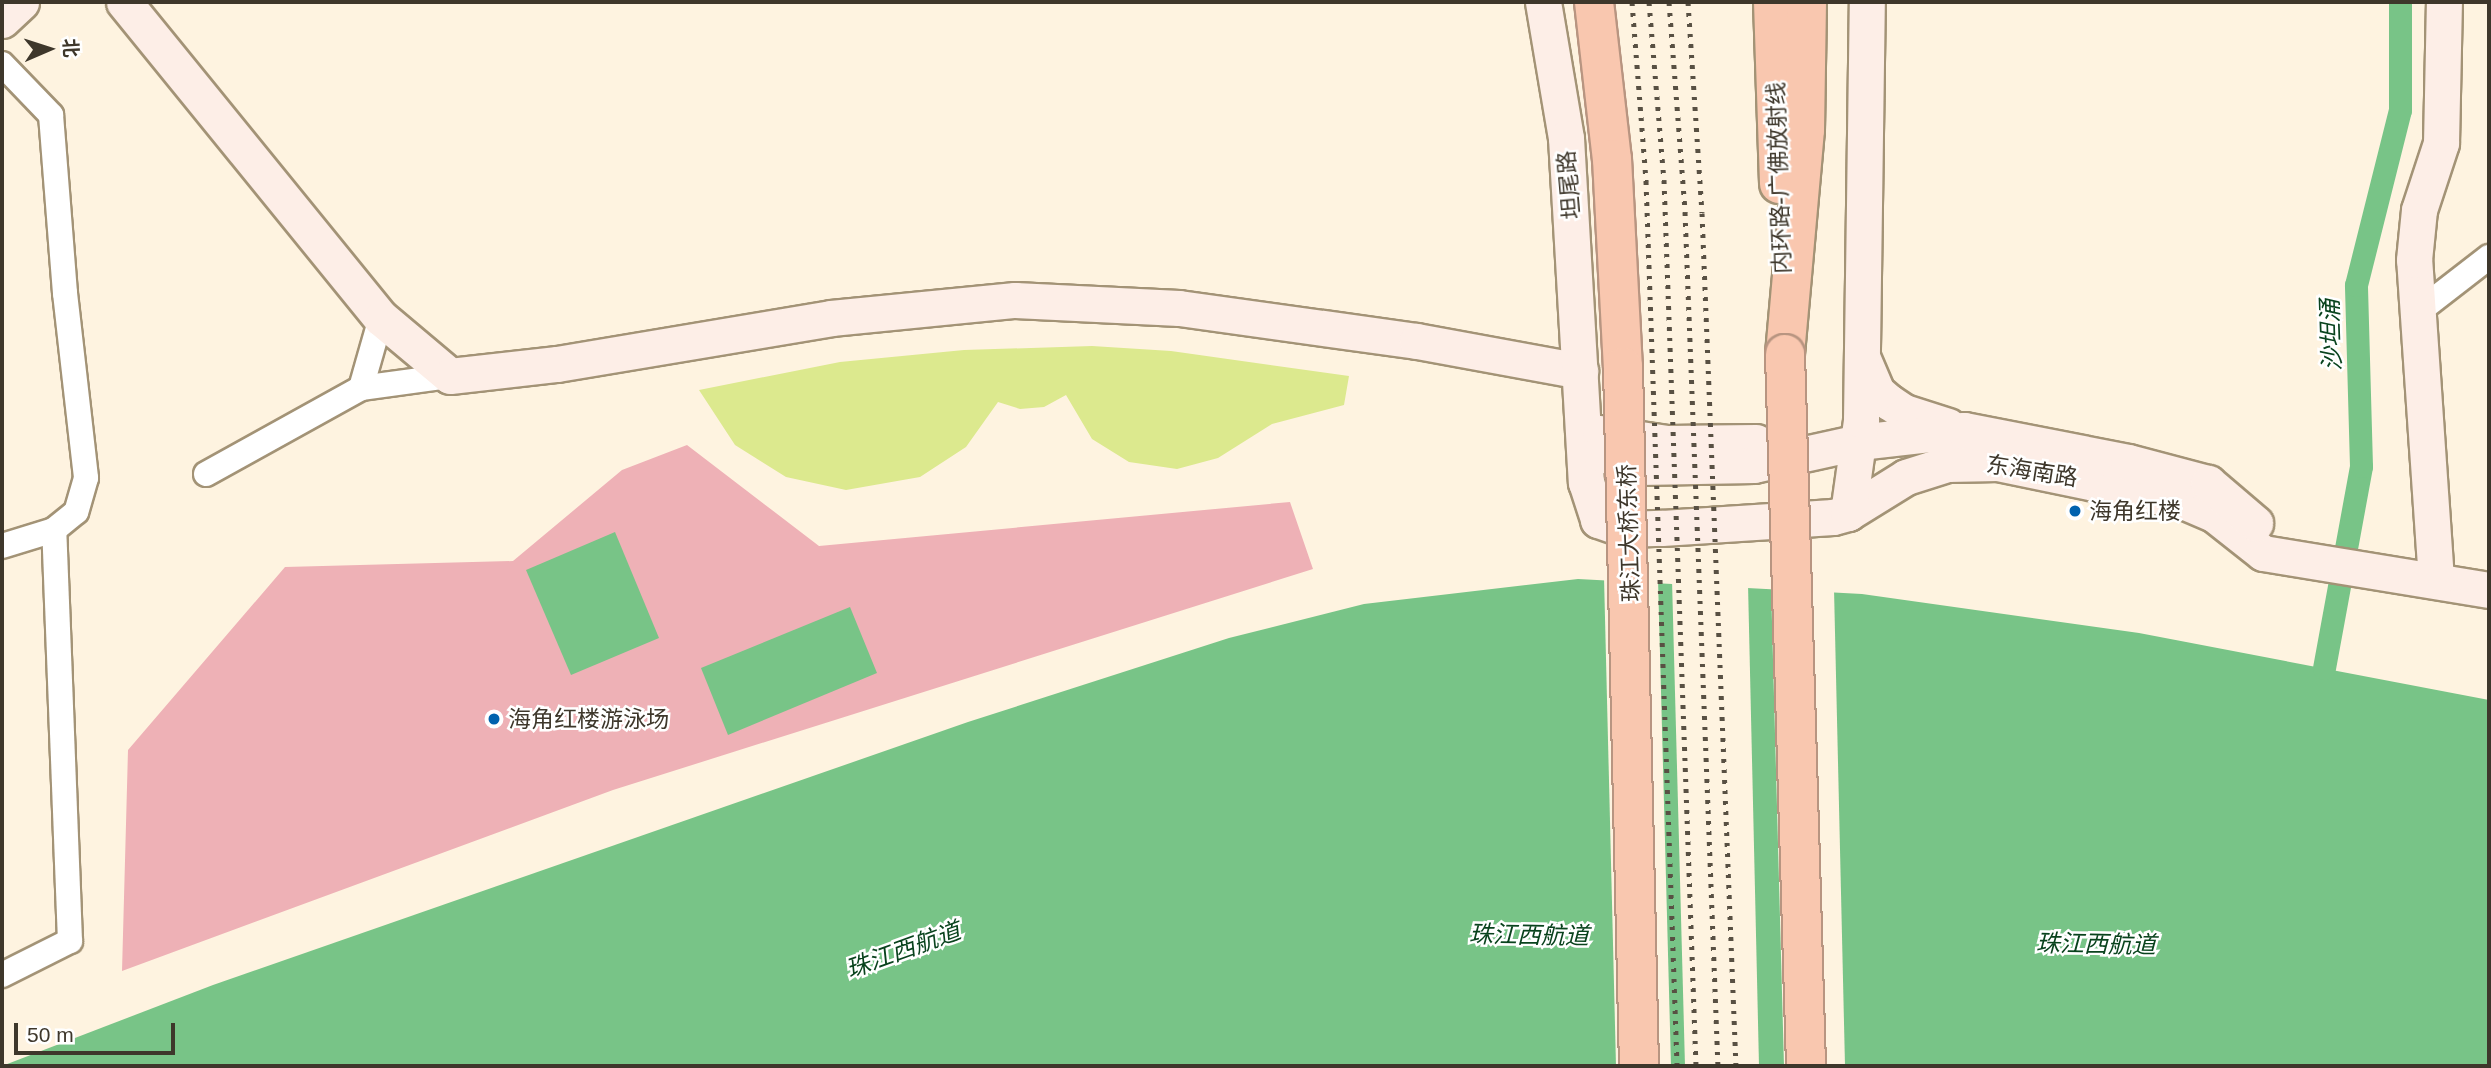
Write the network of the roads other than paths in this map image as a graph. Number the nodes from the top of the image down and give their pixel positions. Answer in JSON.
{"nodes":[{"id":1,"x":21,"y":2,"type":"edge"},
{"id":2,"x":124,"y":2,"type":"edge"},
{"id":3,"x":1543,"y":2,"type":"edge"},
{"id":4,"x":1594,"y":2,"type":"edge"},
{"id":5,"x":1773,"y":2,"type":"edge"},
{"id":6,"x":1807,"y":2,"type":"edge"},
{"id":7,"x":1867,"y":2,"type":"edge"},
{"id":8,"x":2444,"y":2,"type":"edge"},
{"id":9,"x":2,"y":20,"type":"edge"},
{"id":10,"x":2,"y":64,"type":"edge"},
{"id":11,"x":2489,"y":257,"type":"edge"},
{"id":12,"x":2418,"y":312,"type":"junction"},
{"id":13,"x":380,"y":318,"type":"junction"},
{"id":14,"x":1785,"y":354,"type":"junction"},
{"id":15,"x":1862,"y":356,"type":"junction"},
{"id":16,"x":1580,"y":370,"type":"junction"},
{"id":17,"x":450,"y":376,"type":"junction"},
{"id":18,"x":361,"y":388,"type":"junction"},
{"id":19,"x":1584,"y":430,"type":"junction"},
{"id":20,"x":1964,"y":430,"type":"junction"},
{"id":21,"x":1859,"y":442,"type":"junction"},
{"id":22,"x":206,"y":474,"type":"dead end"},
{"id":23,"x":1848,"y":513,"type":"junction"},
{"id":24,"x":54,"y":530,"type":"junction"},
{"id":25,"x":2,"y":546,"type":"edge"},
{"id":26,"x":2306,"y":561,"type":"junction"},
{"id":27,"x":2437,"y":580,"type":"junction"},
{"id":28,"x":2489,"y":590,"type":"edge"},
{"id":29,"x":2,"y":975,"type":"edge"},
{"id":30,"x":1639,"y":1066,"type":"edge"},
{"id":31,"x":1807,"y":1066,"type":"edge"}],
"edges":[{"from":1,"to":9,"type":"street"},
{"from":2,"to":13,"type":"street"},
{"from":3,"to":16,"type":"street","name":"坦尾路"},
{"from":4,"to":30,"type":"highway","name":"珠江大桥东桥","bridge":true},
{"from":5,"to":14,"type":"highway","name":"内环路-广佛放射线"},
{"from":6,"to":14,"type":"highway"},
{"from":7,"to":15,"type":"street"},
{"from":8,"to":12,"type":"street"},
{"from":10,"to":24,"type":"street"},
{"from":11,"to":12,"type":"street"},
{"from":12,"to":27,"type":"street"},
{"from":13,"to":17,"type":"street"},
{"from":13,"to":18,"type":"street"},
{"from":14,"to":31,"type":"highway","bridge":true},
{"from":15,"to":20,"type":"street"},
{"from":15,"to":21,"type":"street"},
{"from":16,"to":17,"type":"street"},
{"from":16,"to":19,"type":"street","name":"东海南路"},
{"from":17,"to":18,"type":"street"},
{"from":18,"to":22,"type":"street"},
{"from":19,"to":21,"type":"street","name":"东海南路"},
{"from":19,"to":23,"type":"street","name":"东海南路"},
{"from":20,"to":21,"type":"street","name":"东海南路"},
{"from":20,"to":26,"type":"street","name":"东海南路"},
{"from":21,"to":23,"type":"street"},
{"from":23,"to":26,"type":"street","name":"东海南路"},
{"from":24,"to":25,"type":"street"},
{"from":24,"to":29,"type":"street"},
{"from":26,"to":27,"type":"street","name":"东海南路"},
{"from":27,"to":28,"type":"street","name":"东海南路"}]}
